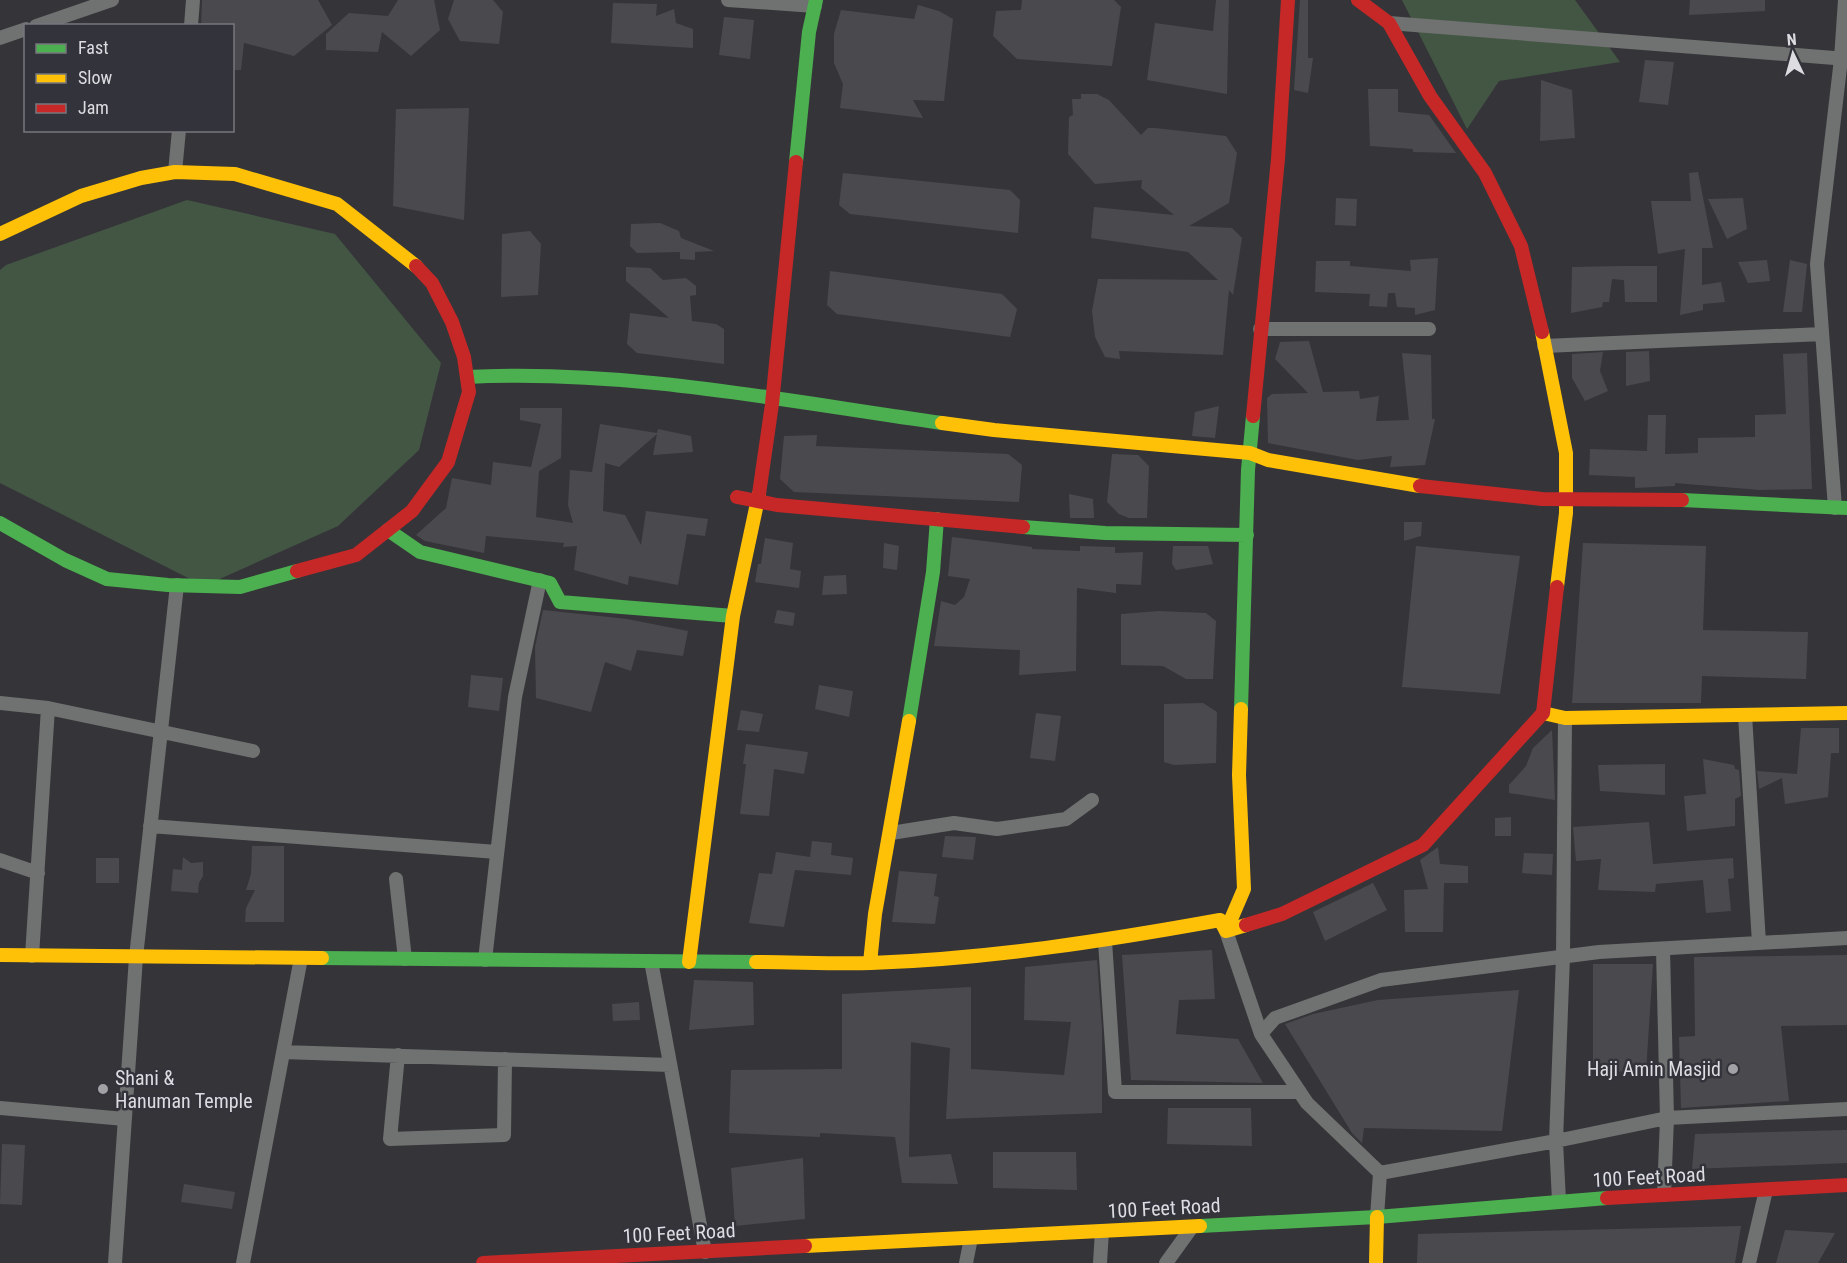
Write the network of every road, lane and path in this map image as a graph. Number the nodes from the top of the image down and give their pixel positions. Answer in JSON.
{"nodes":[{"id":1,"x":111,"y":0,"type":"edge"},
{"id":2,"x":193,"y":0,"type":"edge"},
{"id":3,"x":728,"y":0,"type":"edge"},
{"id":4,"x":1288,"y":0,"type":"edge"},
{"id":5,"x":1358,"y":0,"type":"edge"},
{"id":6,"x":1845,"y":0,"type":"edge"},
{"id":7,"x":816,"y":3,"type":"edge"},
{"id":8,"x":1389,"y":23,"type":"junction"},
{"id":9,"x":42,"y":24,"type":"edge"},
{"id":10,"x":191,"y":24,"type":"edge"},
{"id":11,"x":24,"y":30,"type":"edge"},
{"id":12,"x":0,"y":38,"type":"edge"},
{"id":13,"x":1844,"y":59,"type":"edge"},
{"id":14,"x":180,"y":132,"type":"edge"},
{"id":15,"x":175,"y":172,"type":"junction"},
{"id":16,"x":0,"y":234,"type":"edge"},
{"id":17,"x":1260,"y":329,"type":"junction"},
{"id":18,"x":1430,"y":329,"type":"dead end"},
{"id":19,"x":1822,"y":334,"type":"junction"},
{"id":20,"x":1544,"y":346,"type":"junction"},
{"id":21,"x":467,"y":377,"type":"junction"},
{"id":22,"x":772,"y":397,"type":"junction"},
{"id":23,"x":1250,"y":453,"type":"junction"},
{"id":24,"x":736,"y":497,"type":"dead end"},
{"id":25,"x":1566,"y":500,"type":"junction"},
{"id":26,"x":758,"y":501,"type":"junction"},
{"id":27,"x":1841,"y":508,"type":"edge"},
{"id":28,"x":937,"y":519,"type":"junction"},
{"id":29,"x":0,"y":523,"type":"edge"},
{"id":30,"x":388,"y":530,"type":"junction"},
{"id":31,"x":1246,"y":535,"type":"junction"},
{"id":32,"x":540,"y":580,"type":"junction"},
{"id":33,"x":177,"y":585,"type":"junction"},
{"id":34,"x":732,"y":616,"type":"junction"},
{"id":35,"x":0,"y":703,"type":"edge"},
{"id":36,"x":48,"y":708,"type":"junction"},
{"id":37,"x":1543,"y":713,"type":"junction"},
{"id":38,"x":1847,"y":713,"type":"edge"},
{"id":39,"x":1745,"y":715,"type":"junction"},
{"id":40,"x":1565,"y":718,"type":"junction"},
{"id":41,"x":161,"y":731,"type":"junction"},
{"id":42,"x":253,"y":751,"type":"dead end"},
{"id":43,"x":1092,"y":800,"type":"dead end"},
{"id":44,"x":150,"y":826,"type":"junction"},
{"id":45,"x":891,"y":833,"type":"junction"},
{"id":46,"x":497,"y":852,"type":"junction"},
{"id":47,"x":0,"y":860,"type":"edge"},
{"id":48,"x":38,"y":873,"type":"junction"},
{"id":49,"x":396,"y":879,"type":"dead end"},
{"id":50,"x":1226,"y":931,"type":"junction"},
{"id":51,"x":1847,"y":938,"type":"edge"},
{"id":52,"x":1105,"y":941,"type":"junction"},
{"id":53,"x":1759,"y":943,"type":"junction"},
{"id":54,"x":1663,"y":949,"type":"junction"},
{"id":55,"x":0,"y":956,"type":"edge"},
{"id":56,"x":32,"y":956,"type":"junction"},
{"id":57,"x":136,"y":957,"type":"junction"},
{"id":58,"x":1563,"y":957,"type":"junction"},
{"id":59,"x":301,"y":958,"type":"junction"},
{"id":60,"x":405,"y":959,"type":"junction"},
{"id":61,"x":484,"y":960,"type":"junction"},
{"id":62,"x":651,"y":962,"type":"junction"},
{"id":63,"x":689,"y":962,"type":"junction"},
{"id":64,"x":870,"y":963,"type":"junction"},
{"id":65,"x":1261,"y":1034,"type":"junction"},
{"id":66,"x":283,"y":1053,"type":"junction"},
{"id":67,"x":398,"y":1055,"type":"junction"},
{"id":68,"x":505,"y":1059,"type":"junction"},
{"id":69,"x":670,"y":1065,"type":"junction"},
{"id":70,"x":1300,"y":1092,"type":"junction"},
{"id":71,"x":0,"y":1108,"type":"edge"},
{"id":72,"x":1847,"y":1109,"type":"edge"},
{"id":73,"x":1667,"y":1118,"type":"junction"},
{"id":74,"x":125,"y":1119,"type":"junction"},
{"id":75,"x":1556,"y":1141,"type":"junction"},
{"id":76,"x":1380,"y":1173,"type":"junction"},
{"id":77,"x":1847,"y":1185,"type":"edge"},
{"id":78,"x":1767,"y":1190,"type":"junction"},
{"id":79,"x":1664,"y":1196,"type":"junction"},
{"id":80,"x":1559,"y":1201,"type":"junction"},
{"id":81,"x":1377,"y":1217,"type":"junction"},
{"id":82,"x":1192,"y":1227,"type":"junction"},
{"id":83,"x":1102,"y":1231,"type":"junction"},
{"id":84,"x":972,"y":1238,"type":"junction"},
{"id":85,"x":705,"y":1252,"type":"junction"},
{"id":86,"x":677,"y":1258,"type":"edge"},
{"id":87,"x":513,"y":1262,"type":"edge"},
{"id":88,"x":116,"y":1263,"type":"edge"},
{"id":89,"x":243,"y":1263,"type":"edge"},
{"id":90,"x":483,"y":1263,"type":"edge"},
{"id":91,"x":966,"y":1263,"type":"edge"},
{"id":92,"x":1100,"y":1263,"type":"edge"},
{"id":93,"x":1166,"y":1263,"type":"edge"},
{"id":94,"x":1376,"y":1263,"type":"edge"},
{"id":95,"x":1749,"y":1263,"type":"edge"}],
"edges":[{"from":1,"to":9,"type":"street"},
{"from":2,"to":10,"type":"street"},
{"from":3,"to":7,"type":"street"},
{"from":4,"to":17,"type":"street"},
{"from":5,"to":8,"type":"street"},
{"from":6,"to":13,"type":"street"},
{"from":7,"to":22,"type":"street"},
{"from":8,"to":13,"type":"street"},
{"from":8,"to":20,"type":"street"},
{"from":11,"to":12,"type":"street"},
{"from":13,"to":19,"type":"street"},
{"from":14,"to":15,"type":"street"},
{"from":15,"to":16,"type":"street"},
{"from":15,"to":21,"type":"street"},
{"from":17,"to":18,"type":"street"},
{"from":17,"to":23,"type":"street"},
{"from":19,"to":20,"type":"street"},
{"from":19,"to":27,"type":"street"},
{"from":20,"to":25,"type":"street"},
{"from":21,"to":22,"type":"street"},
{"from":21,"to":30,"type":"street"},
{"from":22,"to":23,"type":"street"},
{"from":22,"to":26,"type":"street"},
{"from":23,"to":25,"type":"street"},
{"from":23,"to":31,"type":"street"},
{"from":24,"to":26,"type":"street"},
{"from":25,"to":27,"type":"street"},
{"from":25,"to":37,"type":"street"},
{"from":26,"to":28,"type":"street"},
{"from":26,"to":34,"type":"street"},
{"from":28,"to":31,"type":"street"},
{"from":28,"to":45,"type":"street"},
{"from":29,"to":33,"type":"street"},
{"from":30,"to":32,"type":"street"},
{"from":30,"to":33,"type":"street"},
{"from":31,"to":50,"type":"street"},
{"from":32,"to":34,"type":"street"},
{"from":32,"to":46,"type":"street"},
{"from":33,"to":41,"type":"street"},
{"from":34,"to":63,"type":"street"},
{"from":35,"to":36,"type":"street"},
{"from":36,"to":41,"type":"street"},
{"from":36,"to":48,"type":"street"},
{"from":37,"to":40,"type":"street"},
{"from":37,"to":50,"type":"street"},
{"from":38,"to":39,"type":"street"},
{"from":39,"to":40,"type":"street"},
{"from":39,"to":53,"type":"street"},
{"from":40,"to":58,"type":"street"},
{"from":41,"to":42,"type":"street"},
{"from":41,"to":44,"type":"street"},
{"from":43,"to":45,"type":"street"},
{"from":44,"to":46,"type":"street"},
{"from":44,"to":57,"type":"street"},
{"from":45,"to":64,"type":"street"},
{"from":46,"to":61,"type":"street"},
{"from":47,"to":48,"type":"street"},
{"from":48,"to":56,"type":"street"},
{"from":49,"to":60,"type":"street"},
{"from":50,"to":52,"type":"street"},
{"from":50,"to":65,"type":"street"},
{"from":51,"to":53,"type":"street"},
{"from":52,"to":64,"type":"street"},
{"from":52,"to":70,"type":"street"},
{"from":53,"to":54,"type":"street"},
{"from":54,"to":58,"type":"street"},
{"from":54,"to":73,"type":"street"},
{"from":55,"to":56,"type":"street"},
{"from":56,"to":57,"type":"street"},
{"from":57,"to":59,"type":"street"},
{"from":57,"to":74,"type":"street"},
{"from":58,"to":65,"type":"street"},
{"from":58,"to":75,"type":"street"},
{"from":59,"to":60,"type":"street"},
{"from":59,"to":66,"type":"street"},
{"from":60,"to":61,"type":"street"},
{"from":61,"to":62,"type":"street"},
{"from":62,"to":63,"type":"street"},
{"from":62,"to":69,"type":"street"},
{"from":63,"to":64,"type":"street"},
{"from":65,"to":70,"type":"street"},
{"from":66,"to":67,"type":"street"},
{"from":66,"to":89,"type":"street"},
{"from":67,"to":68,"type":"street"},
{"from":67,"to":68,"type":"street"},
{"from":68,"to":69,"type":"street"},
{"from":69,"to":85,"type":"street"},
{"from":70,"to":76,"type":"street"},
{"from":71,"to":74,"type":"street"},
{"from":72,"to":73,"type":"street"},
{"from":73,"to":75,"type":"street"},
{"from":73,"to":79,"type":"street"},
{"from":74,"to":88,"type":"street"},
{"from":75,"to":76,"type":"street"},
{"from":75,"to":80,"type":"street"},
{"from":76,"to":81,"type":"street"},
{"from":77,"to":78,"type":"street","name":"100 Feet Road"},
{"from":78,"to":79,"type":"street","name":"100 Feet Road"},
{"from":78,"to":95,"type":"street"},
{"from":79,"to":80,"type":"street","name":"100 Feet Road"},
{"from":80,"to":81,"type":"street","name":"100 Feet Road"},
{"from":81,"to":82,"type":"street","name":"100 Feet Road"},
{"from":81,"to":94,"type":"street"},
{"from":82,"to":83,"type":"street","name":"100 Feet Road"},
{"from":82,"to":93,"type":"street"},
{"from":83,"to":84,"type":"street","name":"100 Feet Road"},
{"from":83,"to":92,"type":"street"},
{"from":84,"to":85,"type":"street","name":"100 Feet Road"},
{"from":84,"to":91,"type":"street"},
{"from":85,"to":86,"type":"street","name":"100 Feet Road"},
{"from":86,"to":87,"type":"street","name":"100 Feet Road"},
{"from":87,"to":90,"type":"street","name":"100 Feet Road"}]}
